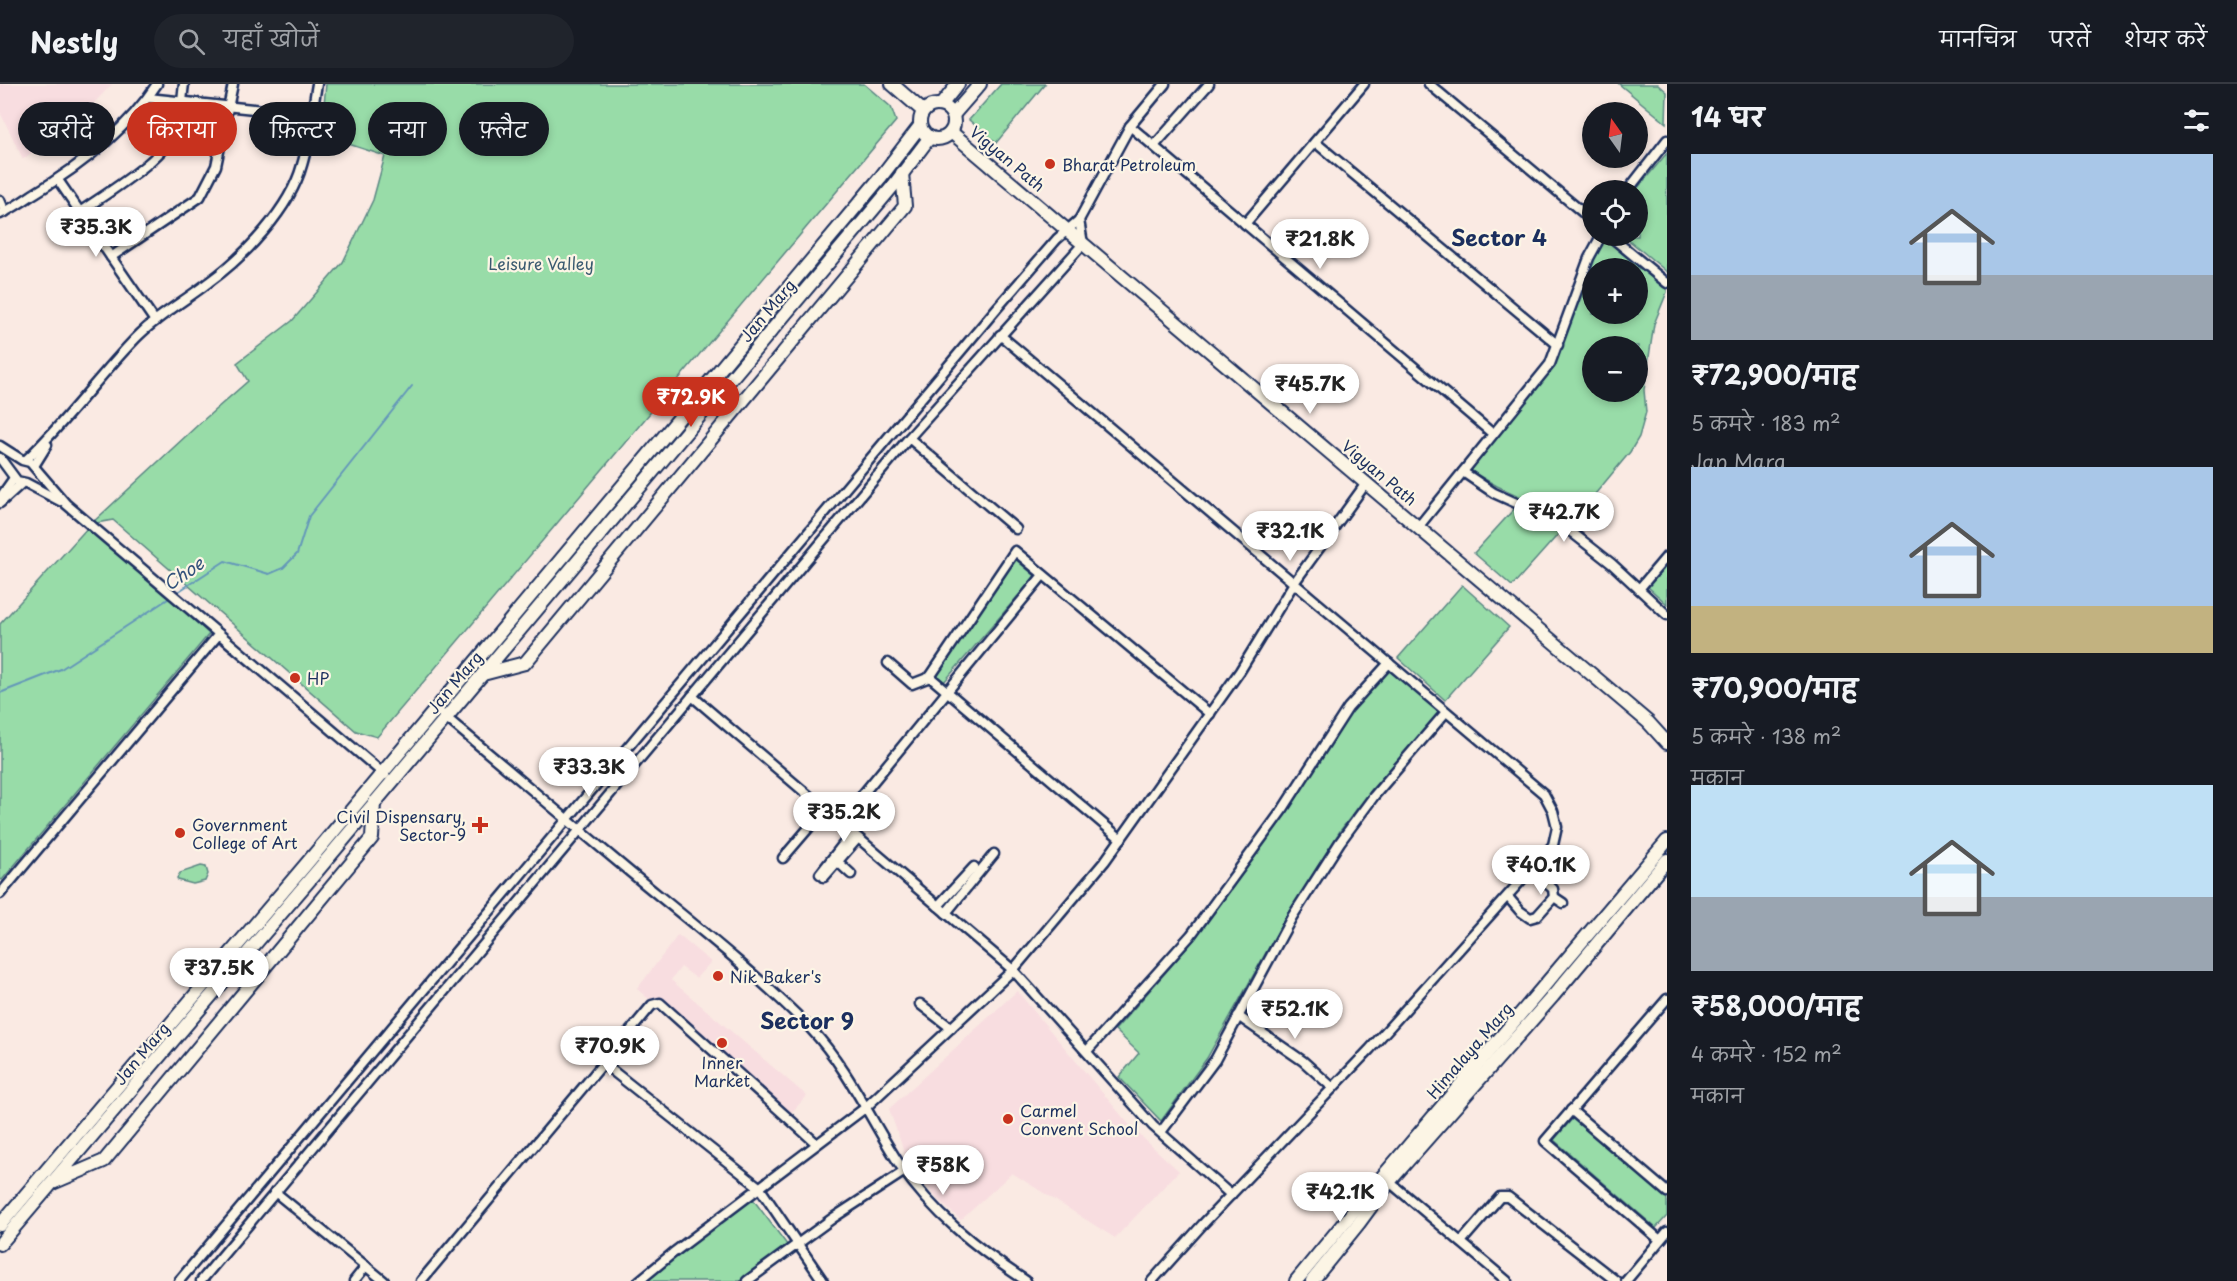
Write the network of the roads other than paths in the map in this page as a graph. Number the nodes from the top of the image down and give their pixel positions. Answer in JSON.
{"nodes":[{"id":1,"x":157,"y":84,"type":"edge"},
{"id":2,"x":184,"y":84,"type":"edge"},
{"id":3,"x":232,"y":84,"type":"edge"},
{"id":4,"x":317,"y":84,"type":"edge"},
{"id":5,"x":892,"y":84,"type":"edge"},
{"id":6,"x":958,"y":84,"type":"edge"},
{"id":7,"x":980,"y":84,"type":"edge"},
{"id":8,"x":1165,"y":84,"type":"edge"},
{"id":9,"x":1209,"y":84,"type":"edge"},
{"id":10,"x":1364,"y":84,"type":"edge"},
{"id":11,"x":1429,"y":84,"type":"edge"},
{"id":12,"x":148,"y":98,"type":"junction"},
{"id":13,"x":182,"y":101,"type":"junction"},
{"id":14,"x":191,"y":102,"type":"edge"},
{"id":15,"x":230,"y":102,"type":"edge"},
{"id":16,"x":314,"y":102,"type":"edge"},
{"id":17,"x":941,"y":105,"type":"junction"},
{"id":18,"x":923,"y":111,"type":"junction"},
{"id":19,"x":953,"y":115,"type":"junction"},
{"id":20,"x":920,"y":126,"type":"junction"},
{"id":21,"x":1130,"y":126,"type":"junction"},
{"id":22,"x":951,"y":132,"type":"junction"},
{"id":23,"x":930,"y":137,"type":"junction"},
{"id":24,"x":1667,"y":140,"type":"edge"},
{"id":25,"x":1315,"y":142,"type":"junction"},
{"id":26,"x":1154,"y":146,"type":"junction"},
{"id":27,"x":218,"y":156,"type":"edge"},
{"id":28,"x":304,"y":156,"type":"edge"},
{"id":29,"x":902,"y":173,"type":"junction"},
{"id":30,"x":58,"y":180,"type":"junction"},
{"id":31,"x":1636,"y":180,"type":"edge"},
{"id":32,"x":0,"y":200,"type":"edge"},
{"id":33,"x":80,"y":212,"type":"junction"},
{"id":34,"x":1582,"y":212,"type":"edge"},
{"id":35,"x":3,"y":213,"type":"edge"},
{"id":36,"x":1079,"y":220,"type":"junction"},
{"id":37,"x":1245,"y":224,"type":"junction"},
{"id":38,"x":1067,"y":229,"type":"junction"},
{"id":39,"x":1083,"y":244,"type":"junction"},
{"id":40,"x":1596,"y":246,"type":"edge"},
{"id":41,"x":1622,"y":246,"type":"edge"},
{"id":42,"x":111,"y":257,"type":"junction"},
{"id":43,"x":1667,"y":283,"type":"edge"},
{"id":44,"x":155,"y":321,"type":"junction"},
{"id":45,"x":1000,"y":335,"type":"junction"},
{"id":46,"x":1558,"y":345,"type":"junction"},
{"id":47,"x":1493,"y":434,"type":"junction"},
{"id":48,"x":909,"y":438,"type":"junction"},
{"id":49,"x":0,"y":446,"type":"edge"},
{"id":50,"x":0,"y":458,"type":"edge"},
{"id":51,"x":29,"y":464,"type":"junction"},
{"id":52,"x":1463,"y":472,"type":"junction"},
{"id":53,"x":19,"y":479,"type":"junction"},
{"id":54,"x":1367,"y":482,"type":"junction"},
{"id":55,"x":0,"y":501,"type":"edge"},
{"id":56,"x":66,"y":504,"type":"junction"},
{"id":57,"x":1419,"y":526,"type":"junction"},
{"id":58,"x":1016,"y":529,"type":"dead end"},
{"id":59,"x":1667,"y":556,"type":"edge"},
{"id":60,"x":1043,"y":575,"type":"junction"},
{"id":61,"x":1294,"y":583,"type":"junction"},
{"id":62,"x":1639,"y":589,"type":"junction"},
{"id":63,"x":1667,"y":615,"type":"edge"},
{"id":64,"x":219,"y":634,"type":"junction"},
{"id":65,"x":888,"y":663,"type":"dead end"},
{"id":66,"x":1389,"y":663,"type":"junction"},
{"id":67,"x":482,"y":675,"type":"junction"},
{"id":68,"x":930,"y":677,"type":"junction"},
{"id":69,"x":947,"y":693,"type":"junction"},
{"id":70,"x":692,"y":696,"type":"junction"},
{"id":71,"x":436,"y":709,"type":"junction"},
{"id":72,"x":1446,"y":712,"type":"junction"},
{"id":73,"x":1210,"y":714,"type":"junction"},
{"id":74,"x":446,"y":717,"type":"junction"},
{"id":75,"x":1648,"y":722,"type":"junction"},
{"id":76,"x":1667,"y":734,"type":"edge"},
{"id":77,"x":1667,"y":743,"type":"edge"},
{"id":78,"x":388,"y":777,"type":"junction"},
{"id":79,"x":374,"y":803,"type":"junction"},
{"id":80,"x":825,"y":809,"type":"junction"},
{"id":81,"x":567,"y":820,"type":"junction"},
{"id":82,"x":840,"y":822,"type":"junction"},
{"id":83,"x":579,"y":830,"type":"junction"},
{"id":84,"x":855,"y":835,"type":"junction"},
{"id":85,"x":1121,"y":839,"type":"junction"},
{"id":86,"x":1667,"y":841,"type":"edge"},
{"id":87,"x":994,"y":854,"type":"dead end"},
{"id":88,"x":783,"y":858,"type":"dead end"},
{"id":89,"x":1667,"y":860,"type":"edge"},
{"id":90,"x":838,"y":862,"type":"junction"},
{"id":91,"x":974,"y":867,"type":"dead end"},
{"id":92,"x":1532,"y":870,"type":"junction"},
{"id":93,"x":851,"y":874,"type":"dead end"},
{"id":94,"x":0,"y":894,"type":"edge"},
{"id":95,"x":1508,"y":897,"type":"junction"},
{"id":96,"x":1554,"y":897,"type":"junction"},
{"id":97,"x":1563,"y":903,"type":"dead end"},
{"id":98,"x":938,"y":906,"type":"junction"},
{"id":99,"x":946,"y":913,"type":"junction"},
{"id":100,"x":1013,"y":970,"type":"junction"},
{"id":101,"x":1667,"y":999,"type":"edge"},
{"id":102,"x":920,"y":1004,"type":"dead end"},
{"id":103,"x":1239,"y":1016,"type":"junction"},
{"id":104,"x":951,"y":1028,"type":"junction"},
{"id":105,"x":1087,"y":1051,"type":"junction"},
{"id":106,"x":604,"y":1064,"type":"junction"},
{"id":107,"x":1333,"y":1088,"type":"junction"},
{"id":108,"x":865,"y":1108,"type":"junction"},
{"id":109,"x":1571,"y":1110,"type":"junction"},
{"id":110,"x":1161,"y":1132,"type":"junction"},
{"id":111,"x":817,"y":1144,"type":"junction"},
{"id":112,"x":905,"y":1171,"type":"junction"},
{"id":113,"x":1386,"y":1179,"type":"junction"},
{"id":114,"x":52,"y":1183,"type":"junction"},
{"id":115,"x":759,"y":1187,"type":"junction"},
{"id":116,"x":275,"y":1192,"type":"junction"},
{"id":117,"x":1667,"y":1192,"type":"edge"},
{"id":118,"x":1231,"y":1195,"type":"junction"},
{"id":119,"x":0,"y":1225,"type":"edge"},
{"id":120,"x":1667,"y":1232,"type":"edge"},
{"id":121,"x":1660,"y":1240,"type":"junction"},
{"id":122,"x":1461,"y":1242,"type":"junction"},
{"id":123,"x":0,"y":1244,"type":"edge"},
{"id":124,"x":797,"y":1244,"type":"junction"},
{"id":125,"x":366,"y":1266,"type":"junction"},
{"id":126,"x":1631,"y":1279,"type":"edge"},
{"id":127,"x":179,"y":1281,"type":"edge"},
{"id":128,"x":201,"y":1281,"type":"edge"},
{"id":129,"x":354,"y":1281,"type":"edge"},
{"id":130,"x":384,"y":1281,"type":"edge"},
{"id":131,"x":421,"y":1281,"type":"edge"},
{"id":132,"x":639,"y":1281,"type":"edge"},
{"id":133,"x":747,"y":1281,"type":"edge"},
{"id":134,"x":823,"y":1281,"type":"edge"},
{"id":135,"x":1026,"y":1281,"type":"edge"},
{"id":136,"x":1152,"y":1281,"type":"edge"},
{"id":137,"x":1296,"y":1281,"type":"edge"},
{"id":138,"x":1312,"y":1281,"type":"edge"},
{"id":139,"x":1507,"y":1281,"type":"edge"},
{"id":140,"x":1616,"y":1281,"type":"edge"}],
"edges":[{"from":1,"to":12,"type":"street"},
{"from":2,"to":13,"type":"street"},
{"from":3,"to":15,"type":"street"},
{"from":4,"to":16,"type":"street"},
{"from":5,"to":18,"type":"main road"},
{"from":6,"to":17,"type":"main road"},
{"from":7,"to":19,"type":"main road"},
{"from":8,"to":21,"type":"street"},
{"from":9,"to":26,"type":"street"},
{"from":10,"to":25,"type":"street"},
{"from":11,"to":34,"type":"street"},
{"from":12,"to":13,"type":"street"},
{"from":12,"to":30,"type":"street"},
{"from":13,"to":14,"type":"street"},
{"from":13,"to":33,"type":"street"},
{"from":17,"to":18,"type":"main road"},
{"from":17,"to":19,"type":"main road"},
{"from":18,"to":20,"type":"main road"},
{"from":19,"to":22,"type":"main road"},
{"from":20,"to":23,"type":"main road"},
{"from":20,"to":71,"type":"main road","name":"Jan Marg"},
{"from":21,"to":26,"type":"street"},
{"from":21,"to":36,"type":"street"},
{"from":22,"to":23,"type":"main road"},
{"from":22,"to":38,"type":"main road","name":"Vigyan Path"},
{"from":23,"to":29,"type":"main road","name":"Jan Marg"},
{"from":24,"to":31,"type":"street"},
{"from":25,"to":37,"type":"street"},
{"from":25,"to":46,"type":"street"},
{"from":26,"to":37,"type":"street"},
{"from":27,"to":42,"type":"street"},
{"from":28,"to":44,"type":"street"},
{"from":29,"to":67,"type":"main road","name":"Jan Marg"},
{"from":29,"to":67,"type":"main road"},
{"from":30,"to":33,"type":"street"},
{"from":30,"to":35,"type":"street"},
{"from":32,"to":35,"type":"street"},
{"from":33,"to":42,"type":"street"},
{"from":36,"to":38,"type":"street"},
{"from":36,"to":39,"type":"street"},
{"from":37,"to":47,"type":"street"},
{"from":38,"to":39,"type":"main road","name":"Vigyan Path"},
{"from":38,"to":81,"type":"street"},
{"from":39,"to":45,"type":"street"},
{"from":39,"to":54,"type":"main road","name":"Vigyan Path"},
{"from":40,"to":46,"type":"street"},
{"from":41,"to":43,"type":"street"},
{"from":42,"to":44,"type":"street"},
{"from":44,"to":51,"type":"street"},
{"from":45,"to":48,"type":"street"},
{"from":45,"to":61,"type":"street"},
{"from":46,"to":47,"type":"street"},
{"from":47,"to":52,"type":"street"},
{"from":48,"to":58,"type":"street"},
{"from":48,"to":70,"type":"street"},
{"from":49,"to":51,"type":"street"},
{"from":50,"to":53,"type":"street"},
{"from":51,"to":53,"type":"street"},
{"from":51,"to":53,"type":"street"},
{"from":51,"to":56,"type":"street"},
{"from":52,"to":57,"type":"street"},
{"from":52,"to":62,"type":"street"},
{"from":53,"to":55,"type":"street"},
{"from":53,"to":56,"type":"street"},
{"from":54,"to":57,"type":"main road","name":"Vigyan Path"},
{"from":54,"to":61,"type":"street"},
{"from":56,"to":64,"type":"street"},
{"from":57,"to":75,"type":"main road","name":"Vigyan Path"},
{"from":59,"to":62,"type":"street"},
{"from":60,"to":68,"type":"street"},
{"from":60,"to":69,"type":"street"},
{"from":60,"to":73,"type":"street"},
{"from":61,"to":66,"type":"street"},
{"from":61,"to":73,"type":"street"},
{"from":62,"to":63,"type":"street"},
{"from":64,"to":78,"type":"street"},
{"from":64,"to":94,"type":"street"},
{"from":65,"to":68,"type":"street"},
{"from":66,"to":72,"type":"street"},
{"from":66,"to":105,"type":"street"},
{"from":67,"to":74,"type":"main road","name":"Jan Marg"},
{"from":68,"to":69,"type":"street"},
{"from":69,"to":82,"type":"street"},
{"from":69,"to":85,"type":"street"},
{"from":70,"to":80,"type":"street"},
{"from":70,"to":83,"type":"street"},
{"from":71,"to":74,"type":"street"},
{"from":71,"to":78,"type":"main road","name":"Jan Marg"},
{"from":72,"to":92,"type":"street"},
{"from":72,"to":103,"type":"street"},
{"from":73,"to":85,"type":"street"},
{"from":74,"to":78,"type":"main road","name":"Jan Marg"},
{"from":74,"to":81,"type":"street"},
{"from":75,"to":76,"type":"main road","name":"Vigyan Path"},
{"from":75,"to":77,"type":"main road","name":"Vigyan Path"},
{"from":78,"to":79,"type":"main road","name":"Jan Marg"},
{"from":78,"to":119,"type":"main road","name":"Jan Marg"},
{"from":79,"to":114,"type":"main road","name":"Jan Marg"},
{"from":79,"to":114,"type":"main road"},
{"from":80,"to":82,"type":"street"},
{"from":80,"to":88,"type":"street"},
{"from":81,"to":83,"type":"street"},
{"from":81,"to":127,"type":"street"},
{"from":82,"to":84,"type":"street"},
{"from":83,"to":108,"type":"street"},
{"from":83,"to":116,"type":"street"},
{"from":84,"to":90,"type":"street"},
{"from":84,"to":90,"type":"street"},
{"from":84,"to":98,"type":"street"},
{"from":85,"to":100,"type":"street"},
{"from":86,"to":113,"type":"main road","name":"Himalaya Marg"},
{"from":87,"to":99,"type":"street"},
{"from":89,"to":113,"type":"main road","name":"Himalaya Marg"},
{"from":90,"to":93,"type":"street"},
{"from":91,"to":98,"type":"street"},
{"from":92,"to":95,"type":"street"},
{"from":92,"to":96,"type":"street"},
{"from":95,"to":96,"type":"street"},
{"from":95,"to":107,"type":"street"},
{"from":96,"to":97,"type":"street"},
{"from":98,"to":99,"type":"street"},
{"from":99,"to":100,"type":"street"},
{"from":100,"to":104,"type":"street"},
{"from":100,"to":105,"type":"street"},
{"from":101,"to":109,"type":"street"},
{"from":102,"to":104,"type":"street"},
{"from":103,"to":107,"type":"street"},
{"from":103,"to":110,"type":"street"},
{"from":104,"to":108,"type":"street"},
{"from":105,"to":110,"type":"street"},
{"from":106,"to":111,"type":"street"},
{"from":106,"to":115,"type":"street"},
{"from":106,"to":131,"type":"street"},
{"from":107,"to":118,"type":"street"},
{"from":108,"to":111,"type":"street"},
{"from":108,"to":112,"type":"street"},
{"from":109,"to":117,"type":"street"},
{"from":109,"to":121,"type":"street"},
{"from":110,"to":118,"type":"street"},
{"from":111,"to":115,"type":"street"},
{"from":112,"to":124,"type":"street"},
{"from":112,"to":135,"type":"street"},
{"from":113,"to":122,"type":"street"},
{"from":113,"to":137,"type":"main road","name":"Himalaya Marg"},
{"from":113,"to":138,"type":"main road","name":"Himalaya Marg"},
{"from":114,"to":123,"type":"main road","name":"Jan Marg"},
{"from":115,"to":124,"type":"street"},
{"from":115,"to":132,"type":"street"},
{"from":116,"to":125,"type":"street"},
{"from":116,"to":128,"type":"street"},
{"from":118,"to":136,"type":"street"},
{"from":120,"to":121,"type":"street"},
{"from":121,"to":126,"type":"street"},
{"from":122,"to":139,"type":"street"},
{"from":122,"to":140,"type":"street"},
{"from":124,"to":133,"type":"street"},
{"from":124,"to":134,"type":"street"},
{"from":125,"to":129,"type":"street"},
{"from":125,"to":130,"type":"street"}]}
